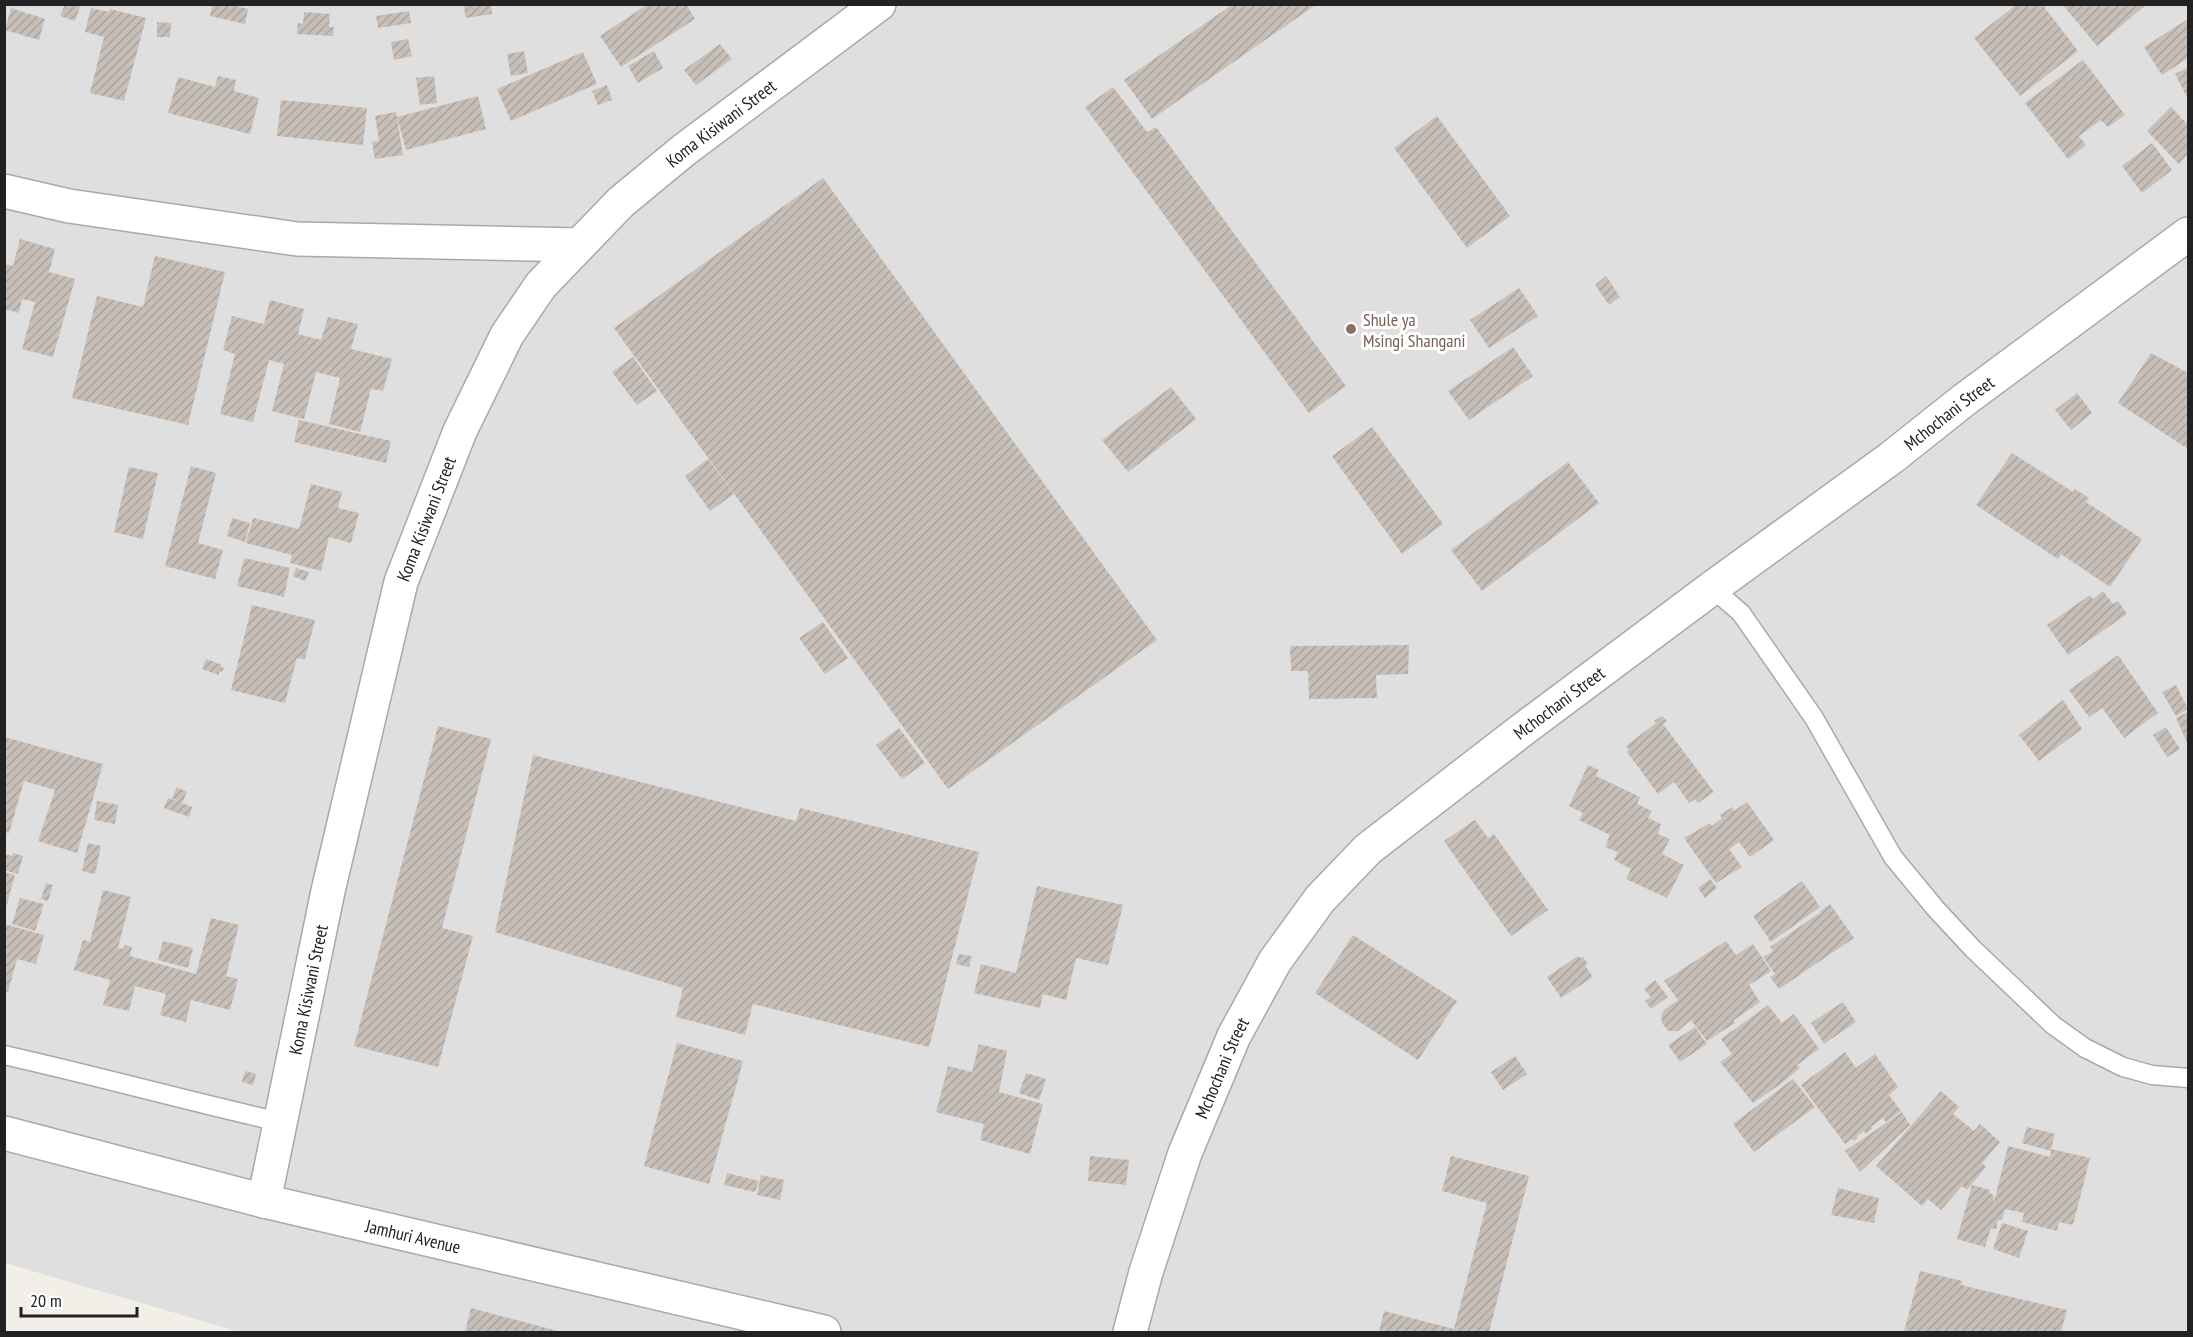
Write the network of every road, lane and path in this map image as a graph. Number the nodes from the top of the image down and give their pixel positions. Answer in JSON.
{"nodes":[{"id":1,"x":879,"y":4,"type":"edge"},
{"id":2,"x":4,"y":191,"type":"edge"},
{"id":3,"x":2188,"y":234,"type":"edge"},
{"id":4,"x":579,"y":245,"type":"junction"},
{"id":5,"x":1712,"y":588,"type":"junction"},
{"id":6,"x":4,"y":1055,"type":"edge"},
{"id":7,"x":2188,"y":1078,"type":"edge"},
{"id":8,"x":280,"y":1122,"type":"junction"},
{"id":9,"x":4,"y":1133,"type":"edge"},
{"id":10,"x":264,"y":1201,"type":"junction"},
{"id":11,"x":824,"y":1332,"type":"edge"},
{"id":12,"x":1130,"y":1332,"type":"edge"}],
"edges":[{"from":1,"to":4,"type":"street","name":"Koma Kisiwani Street"},
{"from":2,"to":4,"type":"street"},
{"from":3,"to":5,"type":"street","name":"Mchochani Street"},
{"from":4,"to":8,"type":"street","name":"Koma Kisiwani Street"},
{"from":5,"to":7,"type":"lane"},
{"from":5,"to":12,"type":"street","name":"Mchochani Street"},
{"from":6,"to":8,"type":"lane"},
{"from":8,"to":10,"type":"street","name":"Koma Kisiwani Street"},
{"from":9,"to":10,"type":"street","name":"Jamhuri Avenue"},
{"from":10,"to":11,"type":"street","name":"Jamhuri Avenue"}]}
